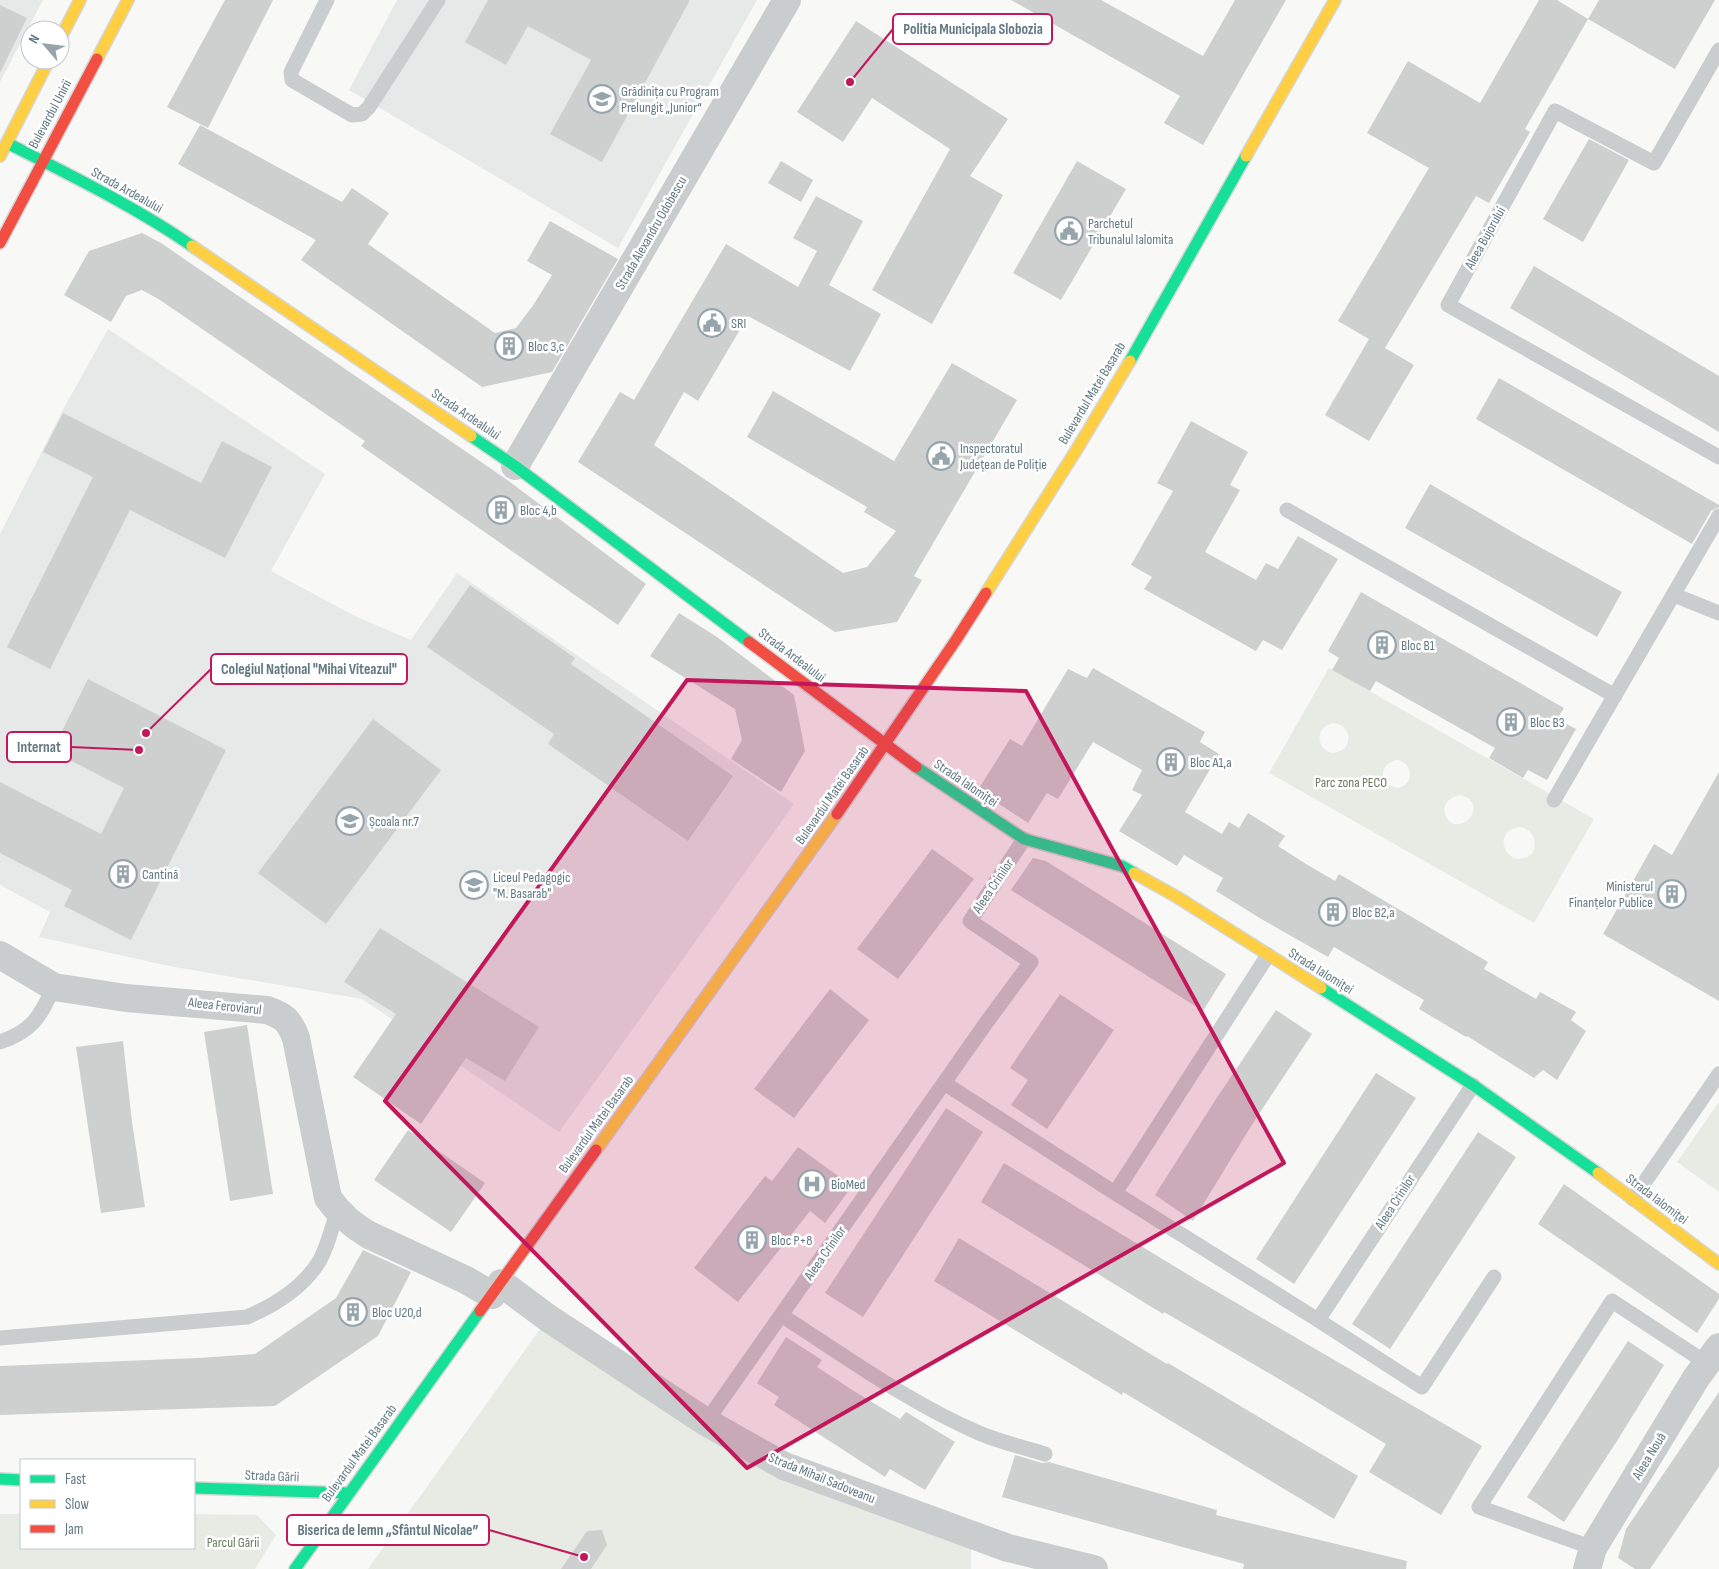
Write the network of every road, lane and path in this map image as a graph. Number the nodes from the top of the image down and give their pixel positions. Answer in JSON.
{"nodes":[{"id":1,"x":80,"y":0,"type":"edge"},
{"id":2,"x":128,"y":0,"type":"edge"},
{"id":3,"x":327,"y":0,"type":"edge"},
{"id":4,"x":438,"y":0,"type":"edge"},
{"id":5,"x":787,"y":0,"type":"edge"},
{"id":6,"x":1335,"y":0,"type":"edge"},
{"id":7,"x":70,"y":20,"type":"edge"},
{"id":8,"x":1719,"y":50,"type":"edge"},
{"id":9,"x":44,"y":70,"type":"edge"},
{"id":10,"x":7,"y":143,"type":"junction"},
{"id":11,"x":0,"y":156,"type":"edge"},
{"id":12,"x":42,"y":162,"type":"junction"},
{"id":13,"x":0,"y":243,"type":"edge"},
{"id":14,"x":1719,"y":457,"type":"edge"},
{"id":15,"x":515,"y":466,"type":"junction"},
{"id":16,"x":1288,"y":510,"type":"dead end"},
{"id":17,"x":1719,"y":516,"type":"edge"},
{"id":18,"x":1674,"y":595,"type":"junction"},
{"id":19,"x":1719,"y":613,"type":"edge"},
{"id":20,"x":1615,"y":696,"type":"junction"},
{"id":21,"x":885,"y":744,"type":"junction"},
{"id":22,"x":1554,"y":800,"type":"dead end"},
{"id":23,"x":1024,"y":839,"type":"junction"},
{"id":24,"x":0,"y":955,"type":"edge"},
{"id":25,"x":1268,"y":955,"type":"junction"},
{"id":26,"x":54,"y":986,"type":"junction"},
{"id":27,"x":0,"y":1042,"type":"edge"},
{"id":28,"x":1719,"y":1074,"type":"edge"},
{"id":29,"x":944,"y":1084,"type":"junction"},
{"id":30,"x":1472,"y":1085,"type":"junction"},
{"id":31,"x":1115,"y":1193,"type":"junction"},
{"id":32,"x":1634,"y":1199,"type":"junction"},
{"id":33,"x":337,"y":1212,"type":"junction"},
{"id":34,"x":1719,"y":1264,"type":"edge"},
{"id":35,"x":1494,"y":1277,"type":"dead end"},
{"id":36,"x":496,"y":1289,"type":"junction"},
{"id":37,"x":781,"y":1315,"type":"junction"},
{"id":38,"x":1318,"y":1320,"type":"junction"},
{"id":39,"x":0,"y":1338,"type":"edge"},
{"id":40,"x":1713,"y":1356,"type":"edge"},
{"id":41,"x":706,"y":1422,"type":"junction"},
{"id":42,"x":1045,"y":1454,"type":"dead end"},
{"id":43,"x":0,"y":1479,"type":"edge"},
{"id":44,"x":20,"y":1480,"type":"edge"},
{"id":45,"x":195,"y":1488,"type":"edge"},
{"id":46,"x":348,"y":1493,"type":"junction"},
{"id":47,"x":1590,"y":1558,"type":"edge"},
{"id":48,"x":295,"y":1569,"type":"edge"},
{"id":49,"x":1094,"y":1569,"type":"edge"}],
"edges":[{"from":1,"to":7,"type":"street"},
{"from":2,"to":12,"type":"street","name":"Bulevardul Unirii"},
{"from":3,"to":4,"type":"lane"},
{"from":5,"to":15,"type":"street","name":"Strada Alexandru Odobescu"},
{"from":6,"to":21,"type":"street","name":"Bulevardul Matei Basarab"},
{"from":8,"to":14,"type":"lane","name":"Aleea Bujorului"},
{"from":9,"to":10,"type":"street","name":"Bulevardul Unirii"},
{"from":10,"to":11,"type":"street","name":"Bulevardul Unirii"},
{"from":10,"to":12,"type":"street","name":"Strada Ardealului"},
{"from":12,"to":13,"type":"street","name":"Bulevardul Unirii"},
{"from":12,"to":15,"type":"street","name":"Strada Ardealului"},
{"from":15,"to":21,"type":"street","name":"Strada Ardealului"},
{"from":16,"to":20,"type":"lane"},
{"from":17,"to":18,"type":"lane"},
{"from":18,"to":19,"type":"lane"},
{"from":18,"to":20,"type":"lane"},
{"from":20,"to":22,"type":"lane"},
{"from":21,"to":23,"type":"street","name":"Strada Ialomiței"},
{"from":21,"to":36,"type":"street","name":"Bulevardul Matei Basarab"},
{"from":23,"to":25,"type":"street","name":"Strada Ialomiței"},
{"from":23,"to":29,"type":"lane","name":"Aleea Crinilor"},
{"from":24,"to":26,"type":"street","name":"Aleea Feroviarul"},
{"from":25,"to":30,"type":"street","name":"Strada Ialomiței"},
{"from":25,"to":31,"type":"lane"},
{"from":26,"to":27,"type":"lane"},
{"from":26,"to":33,"type":"street","name":"Aleea Feroviarul"},
{"from":28,"to":32,"type":"lane"},
{"from":29,"to":31,"type":"lane"},
{"from":29,"to":37,"type":"lane","name":"Aleea Crinilor"},
{"from":30,"to":32,"type":"street","name":"Strada Ialomiței"},
{"from":30,"to":38,"type":"lane","name":"Aleea Crinilor"},
{"from":31,"to":38,"type":"lane"},
{"from":32,"to":34,"type":"street","name":"Strada Ialomiței"},
{"from":33,"to":36,"type":"street","name":"Aleea Feroviarul"},
{"from":33,"to":39,"type":"lane"},
{"from":35,"to":38,"type":"lane"},
{"from":36,"to":41,"type":"street","name":"Strada Mihail Sadoveanu"},
{"from":36,"to":46,"type":"street","name":"Bulevardul Matei Basarab"},
{"from":37,"to":41,"type":"lane","name":"Aleea Crinilor"},
{"from":37,"to":42,"type":"lane"},
{"from":40,"to":47,"type":"street","name":"Aleea Nouă"},
{"from":40,"to":47,"type":"lane"},
{"from":41,"to":49,"type":"street","name":"Strada Mihail Sadoveanu"},
{"from":43,"to":44,"type":"street"},
{"from":45,"to":46,"type":"street","name":"Strada Gării"},
{"from":46,"to":48,"type":"street","name":"Bulevardul Matei Basarab"}]}
